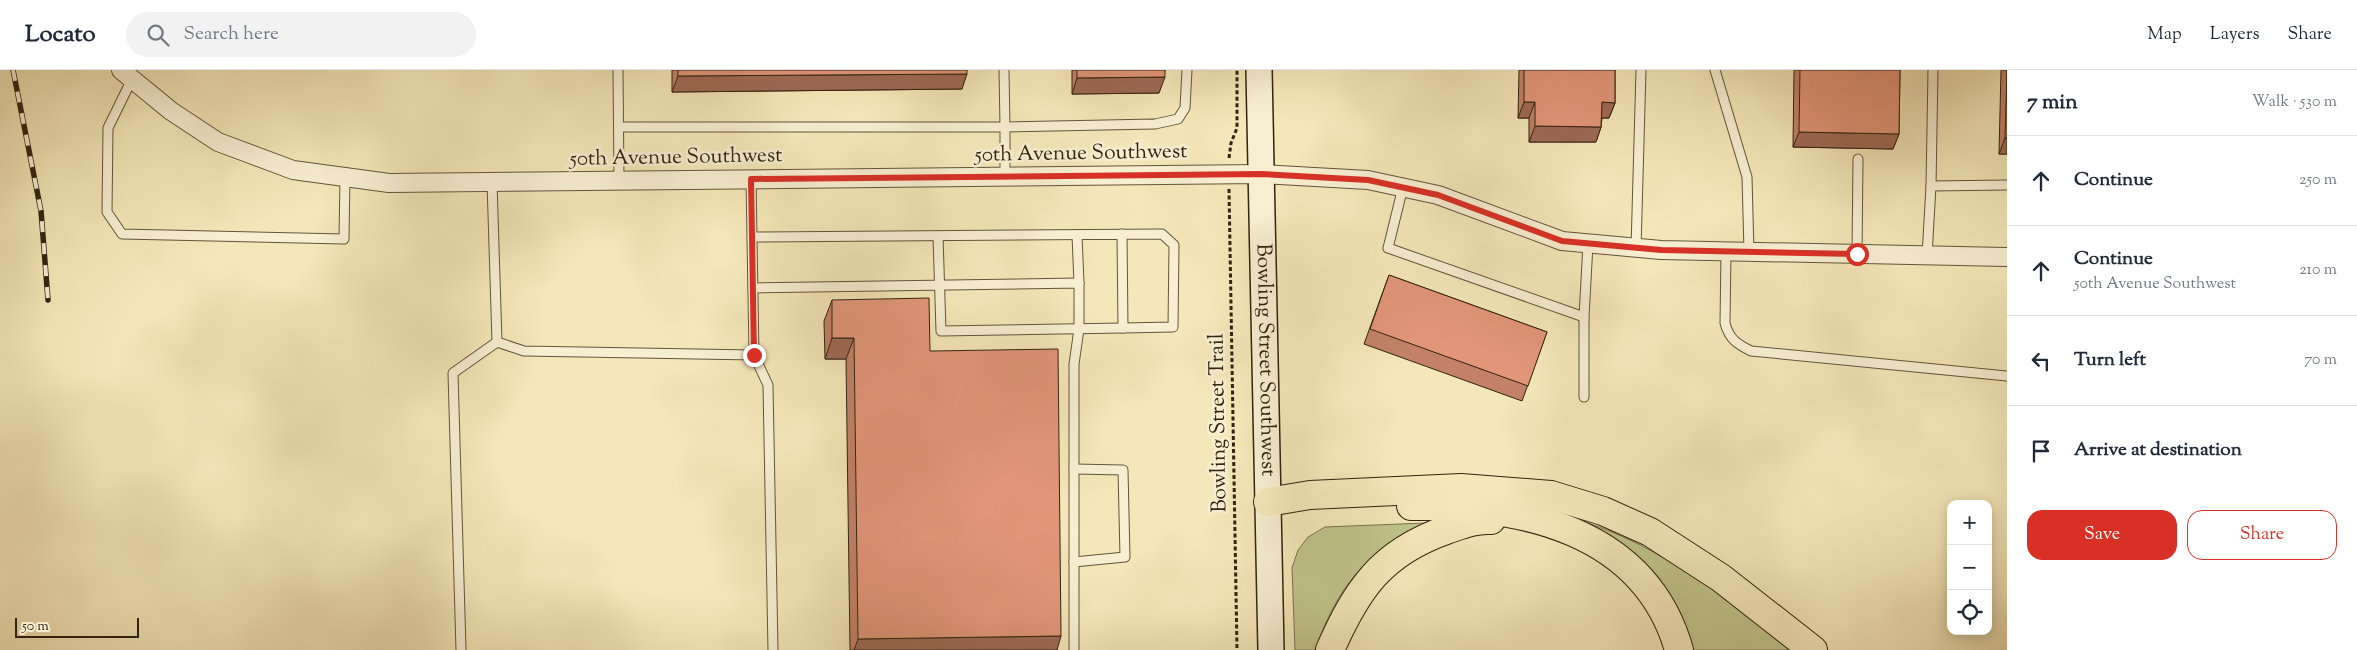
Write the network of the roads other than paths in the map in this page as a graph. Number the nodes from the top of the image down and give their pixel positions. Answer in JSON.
{"nodes":[{"id":1,"x":618,"y":70,"type":"edge"},
{"id":2,"x":1004,"y":70,"type":"edge"},
{"id":3,"x":1188,"y":70,"type":"edge"},
{"id":4,"x":1259,"y":70,"type":"edge"},
{"id":5,"x":1641,"y":70,"type":"edge"},
{"id":6,"x":1715,"y":70,"type":"edge"},
{"id":7,"x":1934,"y":70,"type":"edge"},
{"id":8,"x":127,"y":74,"type":"edge"},
{"id":9,"x":619,"y":127,"type":"junction"},
{"id":10,"x":1005,"y":127,"type":"junction"},
{"id":11,"x":1858,"y":159,"type":"dead end"},
{"id":12,"x":1261,"y":174,"type":"junction"},
{"id":13,"x":345,"y":177,"type":"junction"},
{"id":14,"x":1005,"y":177,"type":"junction"},
{"id":15,"x":751,"y":179,"type":"junction"},
{"id":16,"x":619,"y":181,"type":"junction"},
{"id":17,"x":492,"y":182,"type":"junction"},
{"id":18,"x":1932,"y":186,"type":"junction"},
{"id":19,"x":2007,"y":186,"type":"edge"},
{"id":20,"x":1403,"y":187,"type":"junction"},
{"id":21,"x":1077,"y":234,"type":"junction"},
{"id":22,"x":1122,"y":234,"type":"junction"},
{"id":23,"x":938,"y":236,"type":"junction"},
{"id":24,"x":752,"y":237,"type":"junction"},
{"id":25,"x":1588,"y":244,"type":"junction"},
{"id":26,"x":1636,"y":248,"type":"junction"},
{"id":27,"x":1726,"y":252,"type":"junction"},
{"id":28,"x":1749,"y":252,"type":"junction"},
{"id":29,"x":1857,"y":254,"type":"junction"},
{"id":30,"x":1926,"y":256,"type":"junction"},
{"id":31,"x":2007,"y":257,"type":"edge"},
{"id":32,"x":1079,"y":282,"type":"junction"},
{"id":33,"x":940,"y":286,"type":"junction"},
{"id":34,"x":753,"y":288,"type":"junction"},
{"id":35,"x":1584,"y":317,"type":"junction"},
{"id":36,"x":1123,"y":328,"type":"junction"},
{"id":37,"x":1079,"y":329,"type":"junction"},
{"id":38,"x":497,"y":342,"type":"junction"},
{"id":39,"x":754,"y":355,"type":"junction"},
{"id":40,"x":2007,"y":376,"type":"edge"},
{"id":41,"x":1584,"y":398,"type":"dead end"},
{"id":42,"x":1074,"y":469,"type":"junction"},
{"id":43,"x":1268,"y":502,"type":"junction"},
{"id":44,"x":1544,"y":522,"type":"junction"},
{"id":45,"x":1074,"y":562,"type":"junction"},
{"id":46,"x":460,"y":650,"type":"edge"},
{"id":47,"x":773,"y":650,"type":"edge"},
{"id":48,"x":1074,"y":650,"type":"edge"},
{"id":49,"x":1271,"y":650,"type":"edge"},
{"id":50,"x":1330,"y":650,"type":"edge"},
{"id":51,"x":1679,"y":650,"type":"edge"},
{"id":52,"x":1813,"y":650,"type":"edge"}],
"edges":[{"from":1,"to":9,"type":"lane"},
{"from":2,"to":10,"type":"lane"},
{"from":3,"to":10,"type":"lane"},
{"from":4,"to":12,"type":"main road","name":"Bowling Street Southwest"},
{"from":5,"to":26,"type":"lane"},
{"from":6,"to":28,"type":"lane"},
{"from":7,"to":18,"type":"lane"},
{"from":8,"to":13,"type":"street","name":"50th Avenue Southwest"},
{"from":8,"to":13,"type":"lane"},
{"from":9,"to":10,"type":"lane"},
{"from":9,"to":16,"type":"lane"},
{"from":10,"to":14,"type":"lane"},
{"from":11,"to":29,"type":"lane"},
{"from":12,"to":14,"type":"street","name":"50th Avenue Southwest"},
{"from":12,"to":20,"type":"street","name":"50th Avenue Southwest"},
{"from":12,"to":43,"type":"main road","name":"Bowling Street Southwest"},
{"from":13,"to":17,"type":"street","name":"50th Avenue Southwest"},
{"from":14,"to":15,"type":"street","name":"50th Avenue Southwest"},
{"from":15,"to":16,"type":"street","name":"50th Avenue Southwest"},
{"from":15,"to":24,"type":"lane"},
{"from":16,"to":17,"type":"street","name":"50th Avenue Southwest"},
{"from":17,"to":38,"type":"lane"},
{"from":18,"to":19,"type":"lane"},
{"from":18,"to":30,"type":"lane"},
{"from":20,"to":25,"type":"street","name":"50th Avenue Southwest"},
{"from":20,"to":35,"type":"lane"},
{"from":21,"to":22,"type":"lane"},
{"from":21,"to":23,"type":"lane"},
{"from":21,"to":32,"type":"lane"},
{"from":22,"to":36,"type":"lane"},
{"from":22,"to":36,"type":"lane"},
{"from":23,"to":24,"type":"lane"},
{"from":23,"to":33,"type":"lane"},
{"from":24,"to":34,"type":"lane"},
{"from":25,"to":26,"type":"street","name":"50th Avenue Southwest"},
{"from":25,"to":35,"type":"lane"},
{"from":26,"to":27,"type":"street","name":"50th Avenue Southwest"},
{"from":27,"to":28,"type":"street","name":"50th Avenue Southwest"},
{"from":27,"to":40,"type":"lane"},
{"from":28,"to":29,"type":"street","name":"50th Avenue Southwest"},
{"from":29,"to":30,"type":"street","name":"50th Avenue Southwest"},
{"from":30,"to":31,"type":"street","name":"50th Avenue Southwest"},
{"from":32,"to":33,"type":"lane"},
{"from":32,"to":37,"type":"lane"},
{"from":33,"to":34,"type":"lane"},
{"from":33,"to":37,"type":"lane"},
{"from":34,"to":39,"type":"lane"},
{"from":35,"to":41,"type":"lane"},
{"from":36,"to":37,"type":"lane"},
{"from":37,"to":42,"type":"lane"},
{"from":38,"to":39,"type":"lane"},
{"from":38,"to":46,"type":"lane"},
{"from":39,"to":47,"type":"lane"},
{"from":42,"to":45,"type":"lane"},
{"from":42,"to":45,"type":"lane"},
{"from":43,"to":44,"type":"highway"},
{"from":43,"to":49,"type":"main road","name":"Bowling Street Southwest"},
{"from":43,"to":52,"type":"highway"},
{"from":44,"to":50,"type":"highway"},
{"from":44,"to":51,"type":"highway"},
{"from":45,"to":48,"type":"lane"}]}
